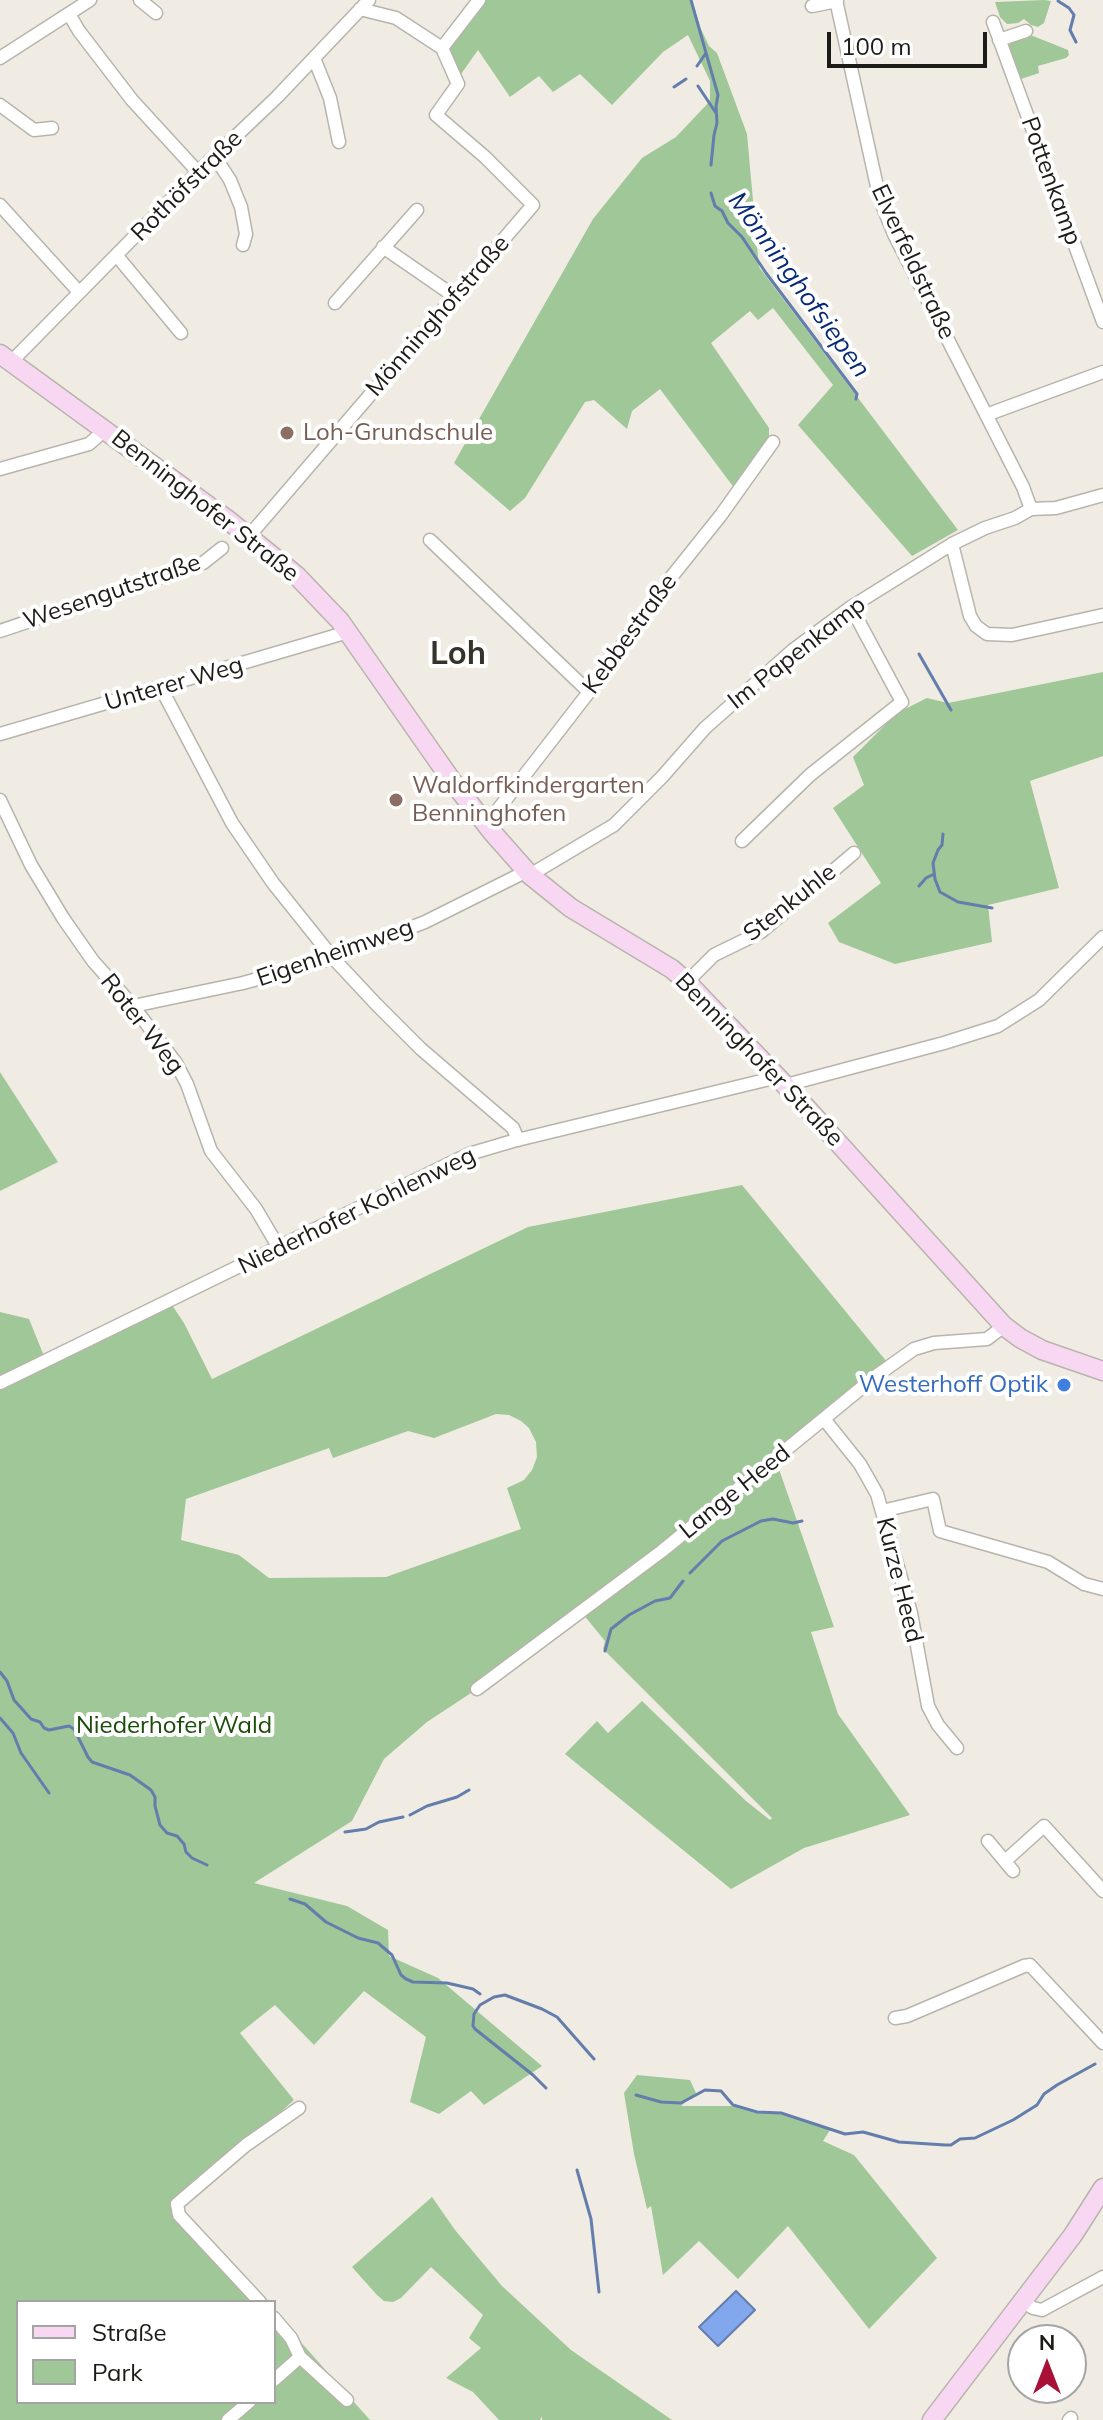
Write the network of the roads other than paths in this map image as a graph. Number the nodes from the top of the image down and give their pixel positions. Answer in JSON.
{"nodes":[{"id":1,"x":90,"y":0,"type":"edge"},
{"id":2,"x":140,"y":0,"type":"edge"},
{"id":3,"x":479,"y":0,"type":"edge"},
{"id":4,"x":836,"y":0,"type":"edge"},
{"id":5,"x":364,"y":5,"type":"edge"},
{"id":6,"x":812,"y":6,"type":"dead end"},
{"id":7,"x":156,"y":13,"type":"dead end"},
{"id":8,"x":69,"y":14,"type":"junction"},
{"id":9,"x":993,"y":22,"type":"dead end"},
{"id":10,"x":1026,"y":31,"type":"dead end"},
{"id":11,"x":999,"y":40,"type":"junction"},
{"id":12,"x":442,"y":48,"type":"junction"},
{"id":13,"x":0,"y":58,"type":"edge"},
{"id":14,"x":314,"y":58,"type":"junction"},
{"id":15,"x":0,"y":105,"type":"edge"},
{"id":16,"x":52,"y":128,"type":"dead end"},
{"id":17,"x":339,"y":142,"type":"dead end"},
{"id":18,"x":215,"y":157,"type":"junction"},
{"id":19,"x":198,"y":172,"type":"junction"},
{"id":20,"x":0,"y":205,"type":"edge"},
{"id":21,"x":417,"y":210,"type":"dead end"},
{"id":22,"x":243,"y":245,"type":"dead end"},
{"id":23,"x":383,"y":247,"type":"junction"},
{"id":24,"x":117,"y":256,"type":"junction"},
{"id":25,"x":79,"y":292,"type":"junction"},
{"id":26,"x":454,"y":296,"type":"junction"},
{"id":27,"x":335,"y":303,"type":"dead end"},
{"id":28,"x":1103,"y":322,"type":"edge"},
{"id":29,"x":181,"y":333,"type":"dead end"},
{"id":30,"x":6,"y":358,"type":"edge"},
{"id":31,"x":1103,"y":372,"type":"edge"},
{"id":32,"x":986,"y":415,"type":"junction"},
{"id":33,"x":106,"y":429,"type":"junction"},
{"id":34,"x":773,"y":442,"type":"dead end"},
{"id":35,"x":0,"y":469,"type":"edge"},
{"id":36,"x":1103,"y":495,"type":"edge"},
{"id":37,"x":1031,"y":509,"type":"junction"},
{"id":38,"x":249,"y":536,"type":"junction"},
{"id":39,"x":430,"y":540,"type":"dead end"},
{"id":40,"x":952,"y":544,"type":"junction"},
{"id":41,"x":222,"y":548,"type":"dead end"},
{"id":42,"x":851,"y":607,"type":"junction"},
{"id":43,"x":1103,"y":615,"type":"edge"},
{"id":44,"x":0,"y":631,"type":"edge"},
{"id":45,"x":348,"y":632,"type":"junction"},
{"id":46,"x":161,"y":688,"type":"junction"},
{"id":47,"x":589,"y":692,"type":"junction"},
{"id":48,"x":0,"y":734,"type":"edge"},
{"id":49,"x":0,"y":800,"type":"edge"},
{"id":50,"x":486,"y":825,"type":"junction"},
{"id":51,"x":742,"y":841,"type":"dead end"},
{"id":52,"x":854,"y":853,"type":"dead end"},
{"id":53,"x":528,"y":873,"type":"junction"},
{"id":54,"x":1103,"y":937,"type":"edge"},
{"id":55,"x":333,"y":958,"type":"junction"},
{"id":56,"x":687,"y":982,"type":"junction"},
{"id":57,"x":133,"y":1006,"type":"junction"},
{"id":58,"x":782,"y":1081,"type":"junction"},
{"id":59,"x":518,"y":1140,"type":"junction"},
{"id":60,"x":279,"y":1248,"type":"junction"},
{"id":61,"x":1004,"y":1326,"type":"junction"},
{"id":62,"x":1103,"y":1371,"type":"edge"},
{"id":63,"x":0,"y":1383,"type":"edge"},
{"id":64,"x":824,"y":1419,"type":"junction"},
{"id":65,"x":882,"y":1511,"type":"junction"},
{"id":66,"x":1103,"y":1589,"type":"edge"},
{"id":67,"x":477,"y":1689,"type":"dead end"},
{"id":68,"x":957,"y":1748,"type":"dead end"},
{"id":69,"x":988,"y":1841,"type":"dead end"},
{"id":70,"x":1103,"y":1891,"type":"edge"},
{"id":71,"x":895,"y":2018,"type":"dead end"},
{"id":72,"x":1103,"y":2043,"type":"edge"},
{"id":73,"x":299,"y":2108,"type":"dead end"},
{"id":74,"x":1103,"y":2188,"type":"edge"},
{"id":75,"x":1103,"y":2277,"type":"edge"},
{"id":76,"x":258,"y":2300,"type":"edge"},
{"id":77,"x":1021,"y":2300,"type":"junction"},
{"id":78,"x":276,"y":2320,"type":"edge"},
{"id":79,"x":300,"y":2357,"type":"junction"},
{"id":80,"x":276,"y":2378,"type":"edge"},
{"id":81,"x":347,"y":2400,"type":"dead end"},
{"id":82,"x":247,"y":2404,"type":"edge"},
{"id":83,"x":228,"y":2420,"type":"edge"},
{"id":84,"x":932,"y":2420,"type":"edge"}],
"edges":[{"from":1,"to":8,"type":"street"},
{"from":2,"to":7,"type":"street"},
{"from":3,"to":12,"type":"street"},
{"from":4,"to":6,"type":"street","name":"Elverfeldstraße"},
{"from":4,"to":32,"type":"street","name":"Elverfeldstraße"},
{"from":5,"to":12,"type":"street","name":"Rothöfstraße"},
{"from":5,"to":14,"type":"street","name":"Rothöfstraße"},
{"from":8,"to":13,"type":"street"},
{"from":8,"to":19,"type":"street"},
{"from":9,"to":11,"type":"street","name":"Pottenkamp"},
{"from":10,"to":11,"type":"street"},
{"from":11,"to":28,"type":"street","name":"Pottenkamp"},
{"from":12,"to":26,"type":"street","name":"Mönninghofstraße"},
{"from":14,"to":17,"type":"street"},
{"from":14,"to":18,"type":"street","name":"Rothöfstraße"},
{"from":15,"to":16,"type":"street"},
{"from":18,"to":19,"type":"street","name":"Rothöfstraße"},
{"from":18,"to":22,"type":"street"},
{"from":19,"to":24,"type":"street","name":"Rothöfstraße"},
{"from":20,"to":25,"type":"street"},
{"from":21,"to":23,"type":"street"},
{"from":23,"to":26,"type":"street"},
{"from":23,"to":27,"type":"street"},
{"from":24,"to":25,"type":"street","name":"Rothöfstraße"},
{"from":24,"to":29,"type":"street"},
{"from":25,"to":30,"type":"street","name":"Rothöfstraße"},
{"from":26,"to":38,"type":"street","name":"Mönninghofstraße"},
{"from":30,"to":33,"type":"main road","name":"Benninghofer Straße"},
{"from":31,"to":32,"type":"street"},
{"from":32,"to":37,"type":"street","name":"Elverfeldstraße"},
{"from":33,"to":35,"type":"street"},
{"from":33,"to":38,"type":"main road","name":"Benninghofer Straße"},
{"from":34,"to":47,"type":"street","name":"Kebbestraße"},
{"from":36,"to":37,"type":"street","name":"Im Papenkamp"},
{"from":37,"to":40,"type":"street","name":"Im Papenkamp"},
{"from":38,"to":45,"type":"main road","name":"Benninghofer Straße"},
{"from":39,"to":47,"type":"street"},
{"from":40,"to":42,"type":"street","name":"Im Papenkamp"},
{"from":40,"to":43,"type":"street"},
{"from":41,"to":44,"type":"street","name":"Wesengutstraße"},
{"from":42,"to":51,"type":"street"},
{"from":42,"to":53,"type":"street","name":"Im Papenkamp"},
{"from":45,"to":46,"type":"street","name":"Unterer Weg"},
{"from":45,"to":50,"type":"main road","name":"Benninghofer Straße"},
{"from":46,"to":48,"type":"street","name":"Unterer Weg"},
{"from":46,"to":55,"type":"street"},
{"from":47,"to":50,"type":"street","name":"Kebbestraße"},
{"from":49,"to":57,"type":"street","name":"Roter Weg"},
{"from":50,"to":53,"type":"main road","name":"Benninghofer Straße"},
{"from":52,"to":56,"type":"street","name":"Stenkuhle"},
{"from":53,"to":55,"type":"street","name":"Eigenheimweg"},
{"from":53,"to":56,"type":"main road","name":"Benninghofer Straße"},
{"from":54,"to":58,"type":"street","name":"Niederhofer Kohlenweg"},
{"from":55,"to":57,"type":"street","name":"Eigenheimweg"},
{"from":55,"to":59,"type":"street"},
{"from":56,"to":58,"type":"main road","name":"Benninghofer Straße"},
{"from":57,"to":60,"type":"street","name":"Roter Weg"},
{"from":58,"to":59,"type":"street","name":"Niederhofer Kohlenweg"},
{"from":58,"to":61,"type":"main road","name":"Benninghofer Straße"},
{"from":59,"to":60,"type":"street","name":"Niederhofer Kohlenweg"},
{"from":60,"to":63,"type":"street","name":"Niederhofer Kohlenweg"},
{"from":61,"to":62,"type":"main road","name":"Benninghofer Straße"},
{"from":61,"to":64,"type":"street","name":"Lange Heed"},
{"from":64,"to":65,"type":"street","name":"Kurze Heed"},
{"from":64,"to":67,"type":"street","name":"Lange Heed"},
{"from":65,"to":66,"type":"street"},
{"from":65,"to":68,"type":"street","name":"Kurze Heed"},
{"from":69,"to":70,"type":"street"},
{"from":71,"to":72,"type":"street"},
{"from":73,"to":76,"type":"street"},
{"from":74,"to":77,"type":"main road"},
{"from":75,"to":77,"type":"street"},
{"from":77,"to":84,"type":"main road"},
{"from":78,"to":79,"type":"street"},
{"from":79,"to":80,"type":"street"},
{"from":79,"to":81,"type":"street"},
{"from":82,"to":83,"type":"street"}]}
